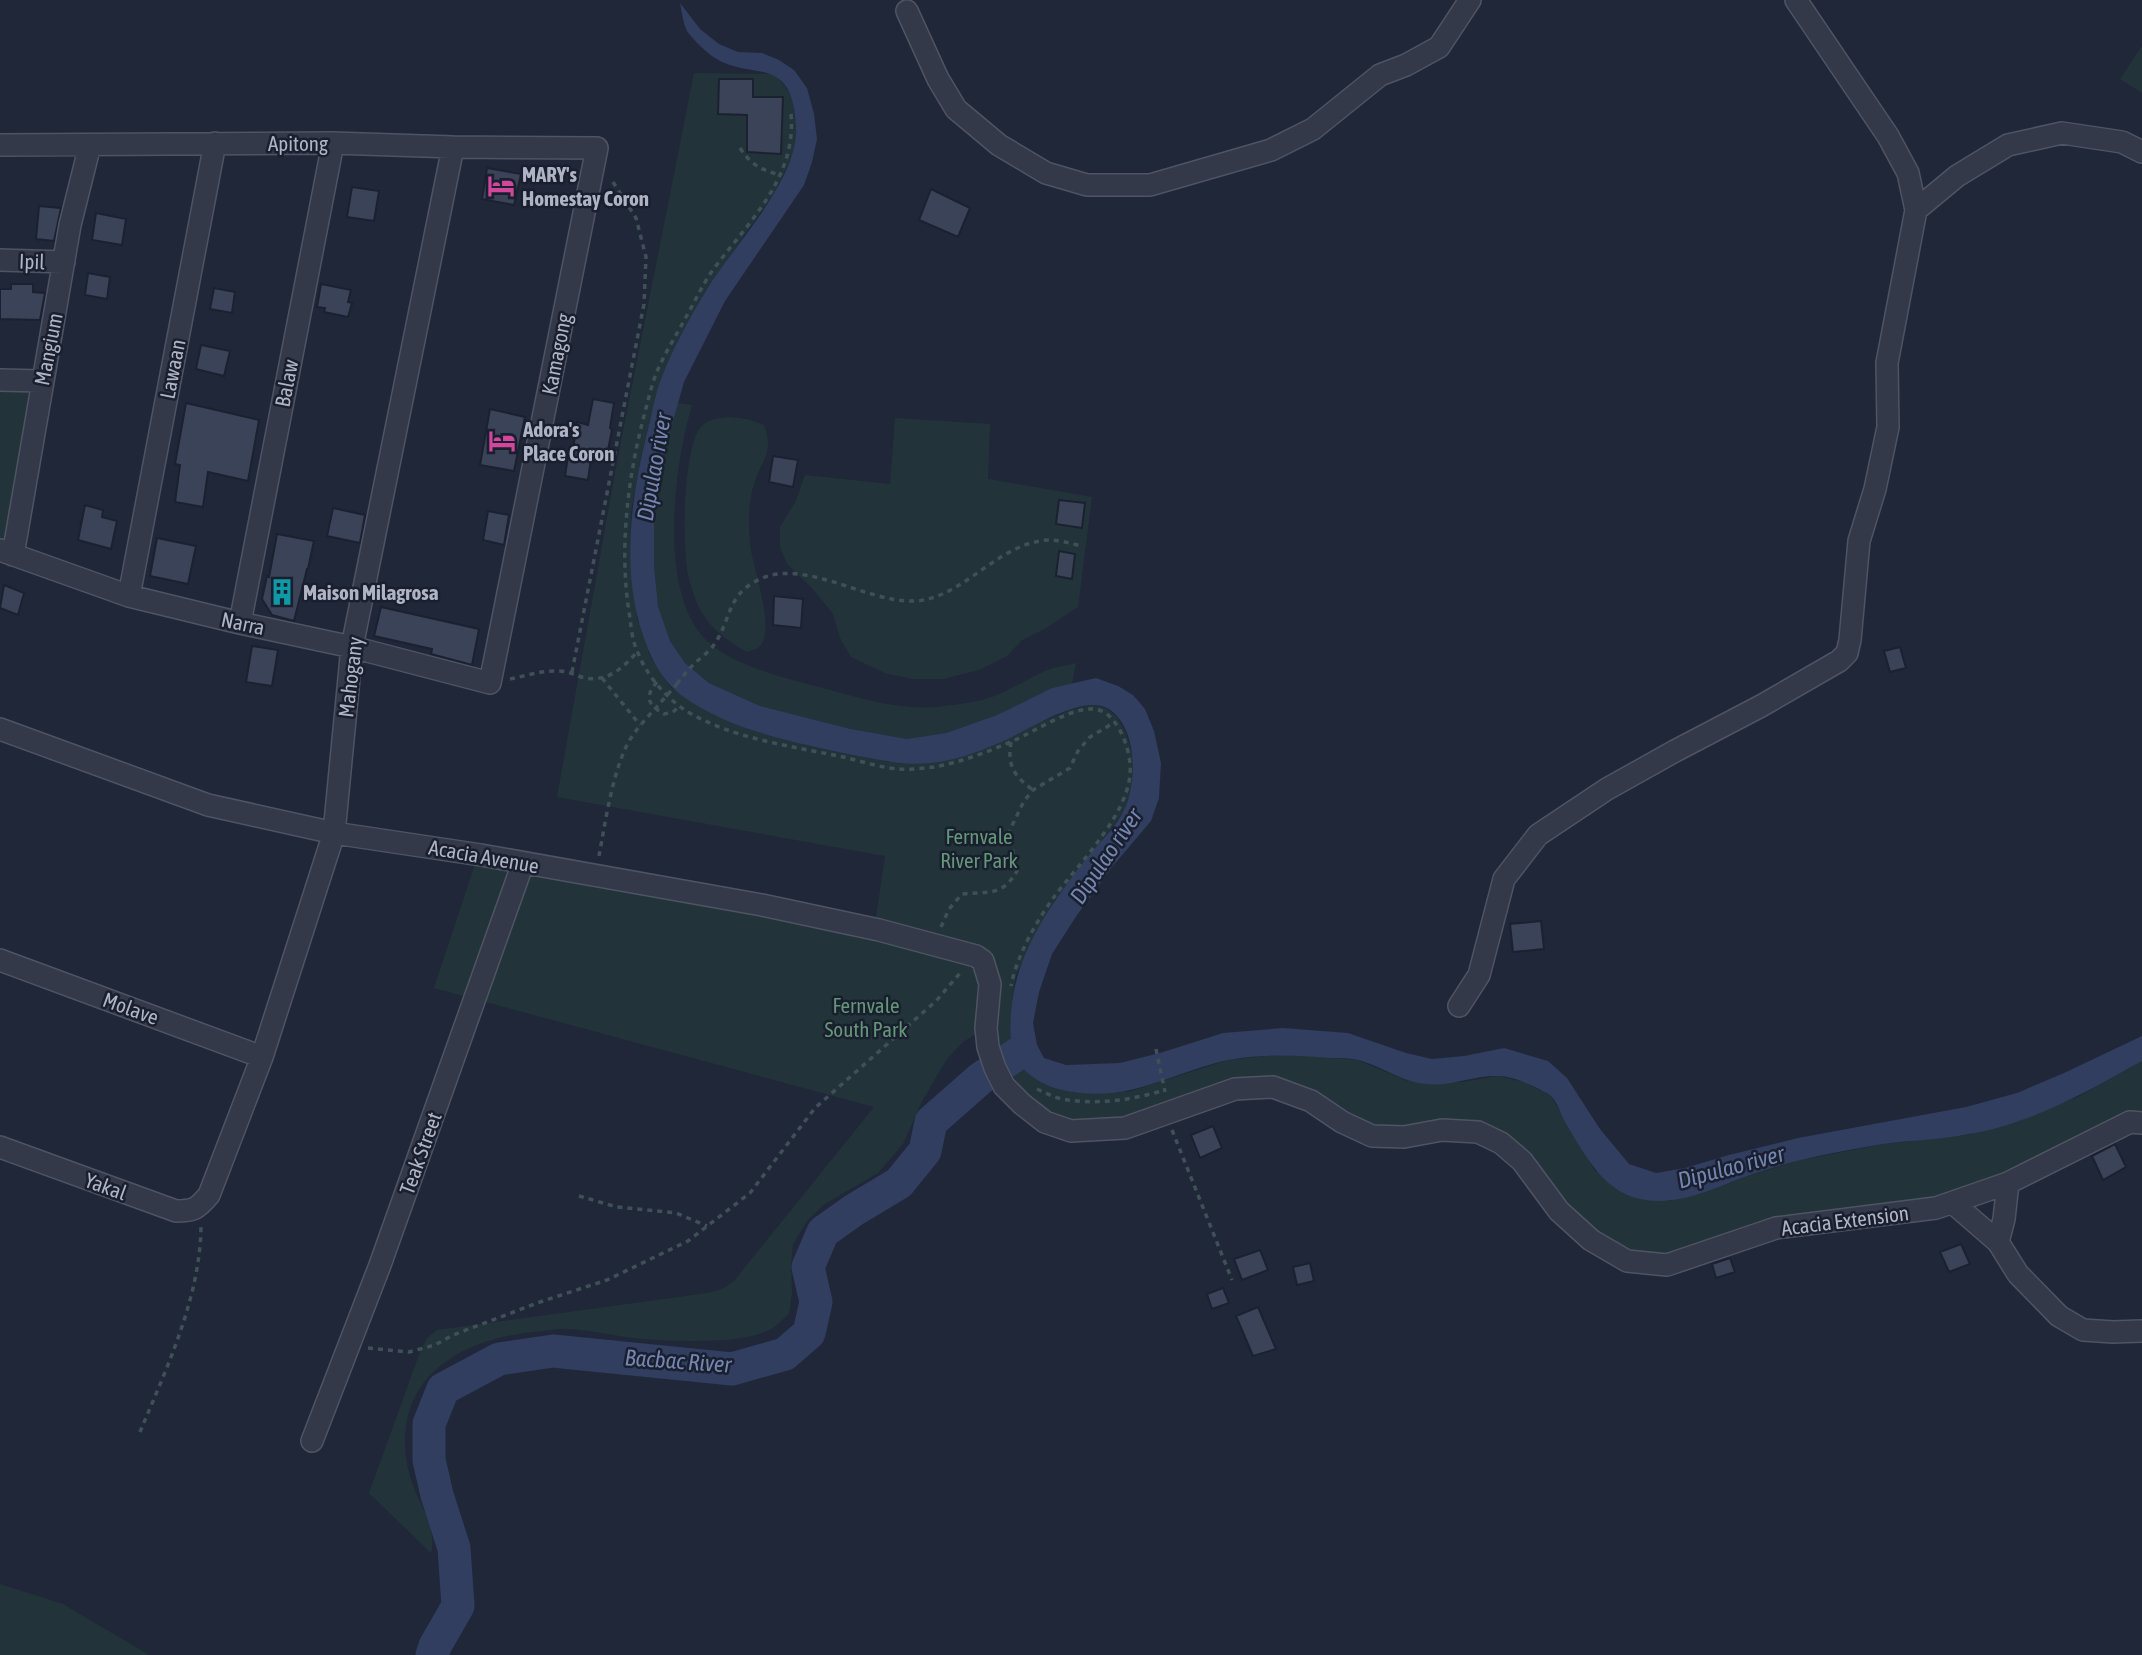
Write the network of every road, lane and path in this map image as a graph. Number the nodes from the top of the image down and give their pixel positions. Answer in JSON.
{"nodes":[{"id":1,"x":1470,"y":0,"type":"edge"},
{"id":2,"x":1796,"y":0,"type":"edge"},
{"id":3,"x":906,"y":11,"type":"dead end"},
{"id":4,"x":791,"y":114,"type":"dead end"},
{"id":5,"x":215,"y":143,"type":"junction"},
{"id":6,"x":333,"y":143,"type":"junction"},
{"id":7,"x":0,"y":145,"type":"edge"},
{"id":8,"x":90,"y":145,"type":"junction"},
{"id":9,"x":453,"y":147,"type":"junction"},
{"id":10,"x":740,"y":148,"type":"dead end"},
{"id":11,"x":2142,"y":152,"type":"edge"},
{"id":12,"x":595,"y":157,"type":"junction"},
{"id":13,"x":780,"y":175,"type":"junction"},
{"id":14,"x":1916,"y":210,"type":"junction"},
{"id":15,"x":0,"y":260,"type":"edge"},
{"id":16,"x":64,"y":262,"type":"junction"},
{"id":17,"x":0,"y":380,"type":"edge"},
{"id":18,"x":42,"y":382,"type":"junction"},
{"id":19,"x":1082,"y":546,"type":"dead end"},
{"id":20,"x":7,"y":552,"type":"edge"},
{"id":21,"x":129,"y":596,"type":"junction"},
{"id":22,"x":240,"y":623,"type":"junction"},
{"id":23,"x":352,"y":647,"type":"junction"},
{"id":24,"x":637,"y":652,"type":"junction"},
{"id":25,"x":572,"y":673,"type":"junction"},
{"id":26,"x":602,"y":678,"type":"junction"},
{"id":27,"x":657,"y":682,"type":"junction"},
{"id":28,"x":491,"y":683,"type":"junction"},
{"id":29,"x":680,"y":706,"type":"junction"},
{"id":30,"x":655,"y":709,"type":"junction"},
{"id":31,"x":1115,"y":722,"type":"junction"},
{"id":32,"x":640,"y":725,"type":"junction"},
{"id":33,"x":0,"y":729,"type":"edge"},
{"id":34,"x":1011,"y":742,"type":"junction"},
{"id":35,"x":1033,"y":790,"type":"junction"},
{"id":36,"x":334,"y":833,"type":"junction"},
{"id":37,"x":523,"y":863,"type":"junction"},
{"id":38,"x":595,"y":876,"type":"junction"},
{"id":39,"x":934,"y":945,"type":"junction"},
{"id":40,"x":971,"y":955,"type":"junction"},
{"id":41,"x":0,"y":960,"type":"edge"},
{"id":42,"x":1010,"y":987,"type":"dead end"},
{"id":43,"x":1459,"y":1006,"type":"dead end"},
{"id":44,"x":1156,"y":1049,"type":"dead end"},
{"id":45,"x":262,"y":1057,"type":"junction"},
{"id":46,"x":1028,"y":1082,"type":"dead end"},
{"id":47,"x":1166,"y":1114,"type":"junction"},
{"id":48,"x":2142,"y":1123,"type":"edge"},
{"id":49,"x":0,"y":1147,"type":"edge"},
{"id":50,"x":2008,"y":1183,"type":"junction"},
{"id":51,"x":579,"y":1196,"type":"dead end"},
{"id":52,"x":203,"y":1202,"type":"junction"},
{"id":53,"x":1953,"y":1203,"type":"junction"},
{"id":54,"x":707,"y":1226,"type":"junction"},
{"id":55,"x":1998,"y":1242,"type":"junction"},
{"id":56,"x":1232,"y":1280,"type":"dead end"},
{"id":57,"x":2142,"y":1331,"type":"edge"},
{"id":58,"x":348,"y":1345,"type":"junction"},
{"id":59,"x":140,"y":1433,"type":"dead end"},
{"id":60,"x":312,"y":1441,"type":"dead end"}],
"edges":[{"from":1,"to":3,"type":"street"},
{"from":2,"to":14,"type":"street"},
{"from":4,"to":13,"type":"path"},
{"from":5,"to":6,"type":"street","name":"Apitong"},
{"from":5,"to":8,"type":"street","name":"Apitong"},
{"from":5,"to":21,"type":"street","name":"Lawaan"},
{"from":6,"to":9,"type":"street","name":"Apitong"},
{"from":6,"to":22,"type":"street","name":"Balaw"},
{"from":7,"to":8,"type":"street","name":"Apitong"},
{"from":8,"to":16,"type":"street","name":"Mangium"},
{"from":9,"to":12,"type":"street","name":"Apitong"},
{"from":9,"to":23,"type":"street","name":"Mahogany"},
{"from":10,"to":13,"type":"path"},
{"from":11,"to":14,"type":"street"},
{"from":12,"to":25,"type":"path"},
{"from":12,"to":28,"type":"street","name":"Kamagong"},
{"from":13,"to":24,"type":"path"},
{"from":14,"to":43,"type":"street"},
{"from":15,"to":16,"type":"street","name":"Ipil"},
{"from":16,"to":18,"type":"street","name":"Mangium"},
{"from":17,"to":18,"type":"street"},
{"from":18,"to":20,"type":"street","name":"Mangium"},
{"from":19,"to":30,"type":"path","bridge":true},
{"from":20,"to":21,"type":"street","name":"Narra"},
{"from":21,"to":22,"type":"street","name":"Narra"},
{"from":22,"to":23,"type":"street","name":"Narra"},
{"from":23,"to":28,"type":"street","name":"Narra"},
{"from":23,"to":36,"type":"street","name":"Mahogany"},
{"from":24,"to":26,"type":"path"},
{"from":24,"to":27,"type":"path"},
{"from":25,"to":26,"type":"path"},
{"from":25,"to":28,"type":"path"},
{"from":26,"to":32,"type":"path"},
{"from":27,"to":29,"type":"path"},
{"from":27,"to":30,"type":"path"},
{"from":29,"to":30,"type":"path"},
{"from":29,"to":34,"type":"path"},
{"from":30,"to":32,"type":"path"},
{"from":31,"to":34,"type":"path"},
{"from":31,"to":35,"type":"path"},
{"from":31,"to":42,"type":"path"},
{"from":32,"to":38,"type":"path"},
{"from":33,"to":36,"type":"street","name":"Acacia Avenue"},
{"from":34,"to":35,"type":"path"},
{"from":35,"to":39,"type":"path"},
{"from":36,"to":37,"type":"street","name":"Acacia Avenue"},
{"from":36,"to":45,"type":"street","name":"Mahogany"},
{"from":37,"to":38,"type":"street","name":"Acacia Avenue"},
{"from":37,"to":58,"type":"street","name":"Teak Street"},
{"from":38,"to":39,"type":"street","name":"Acacia Avenue"},
{"from":39,"to":40,"type":"street","name":"Acacia Avenue"},
{"from":40,"to":47,"type":"street","name":"Acacia Extension"},
{"from":40,"to":54,"type":"path"},
{"from":41,"to":45,"type":"street","name":"Molave"},
{"from":44,"to":46,"type":"path"},
{"from":45,"to":52,"type":"street","name":"Mahogany"},
{"from":47,"to":53,"type":"street","name":"Acacia Extension"},
{"from":47,"to":56,"type":"path"},
{"from":48,"to":50,"type":"street","name":"Acacia Extension"},
{"from":49,"to":52,"type":"street","name":"Yakal"},
{"from":50,"to":53,"type":"street","name":"Acacia Extension"},
{"from":50,"to":55,"type":"street"},
{"from":51,"to":54,"type":"path"},
{"from":52,"to":59,"type":"path"},
{"from":53,"to":55,"type":"street"},
{"from":54,"to":58,"type":"path"},
{"from":55,"to":57,"type":"street"},
{"from":58,"to":60,"type":"street","name":"Teak Street"}]}
